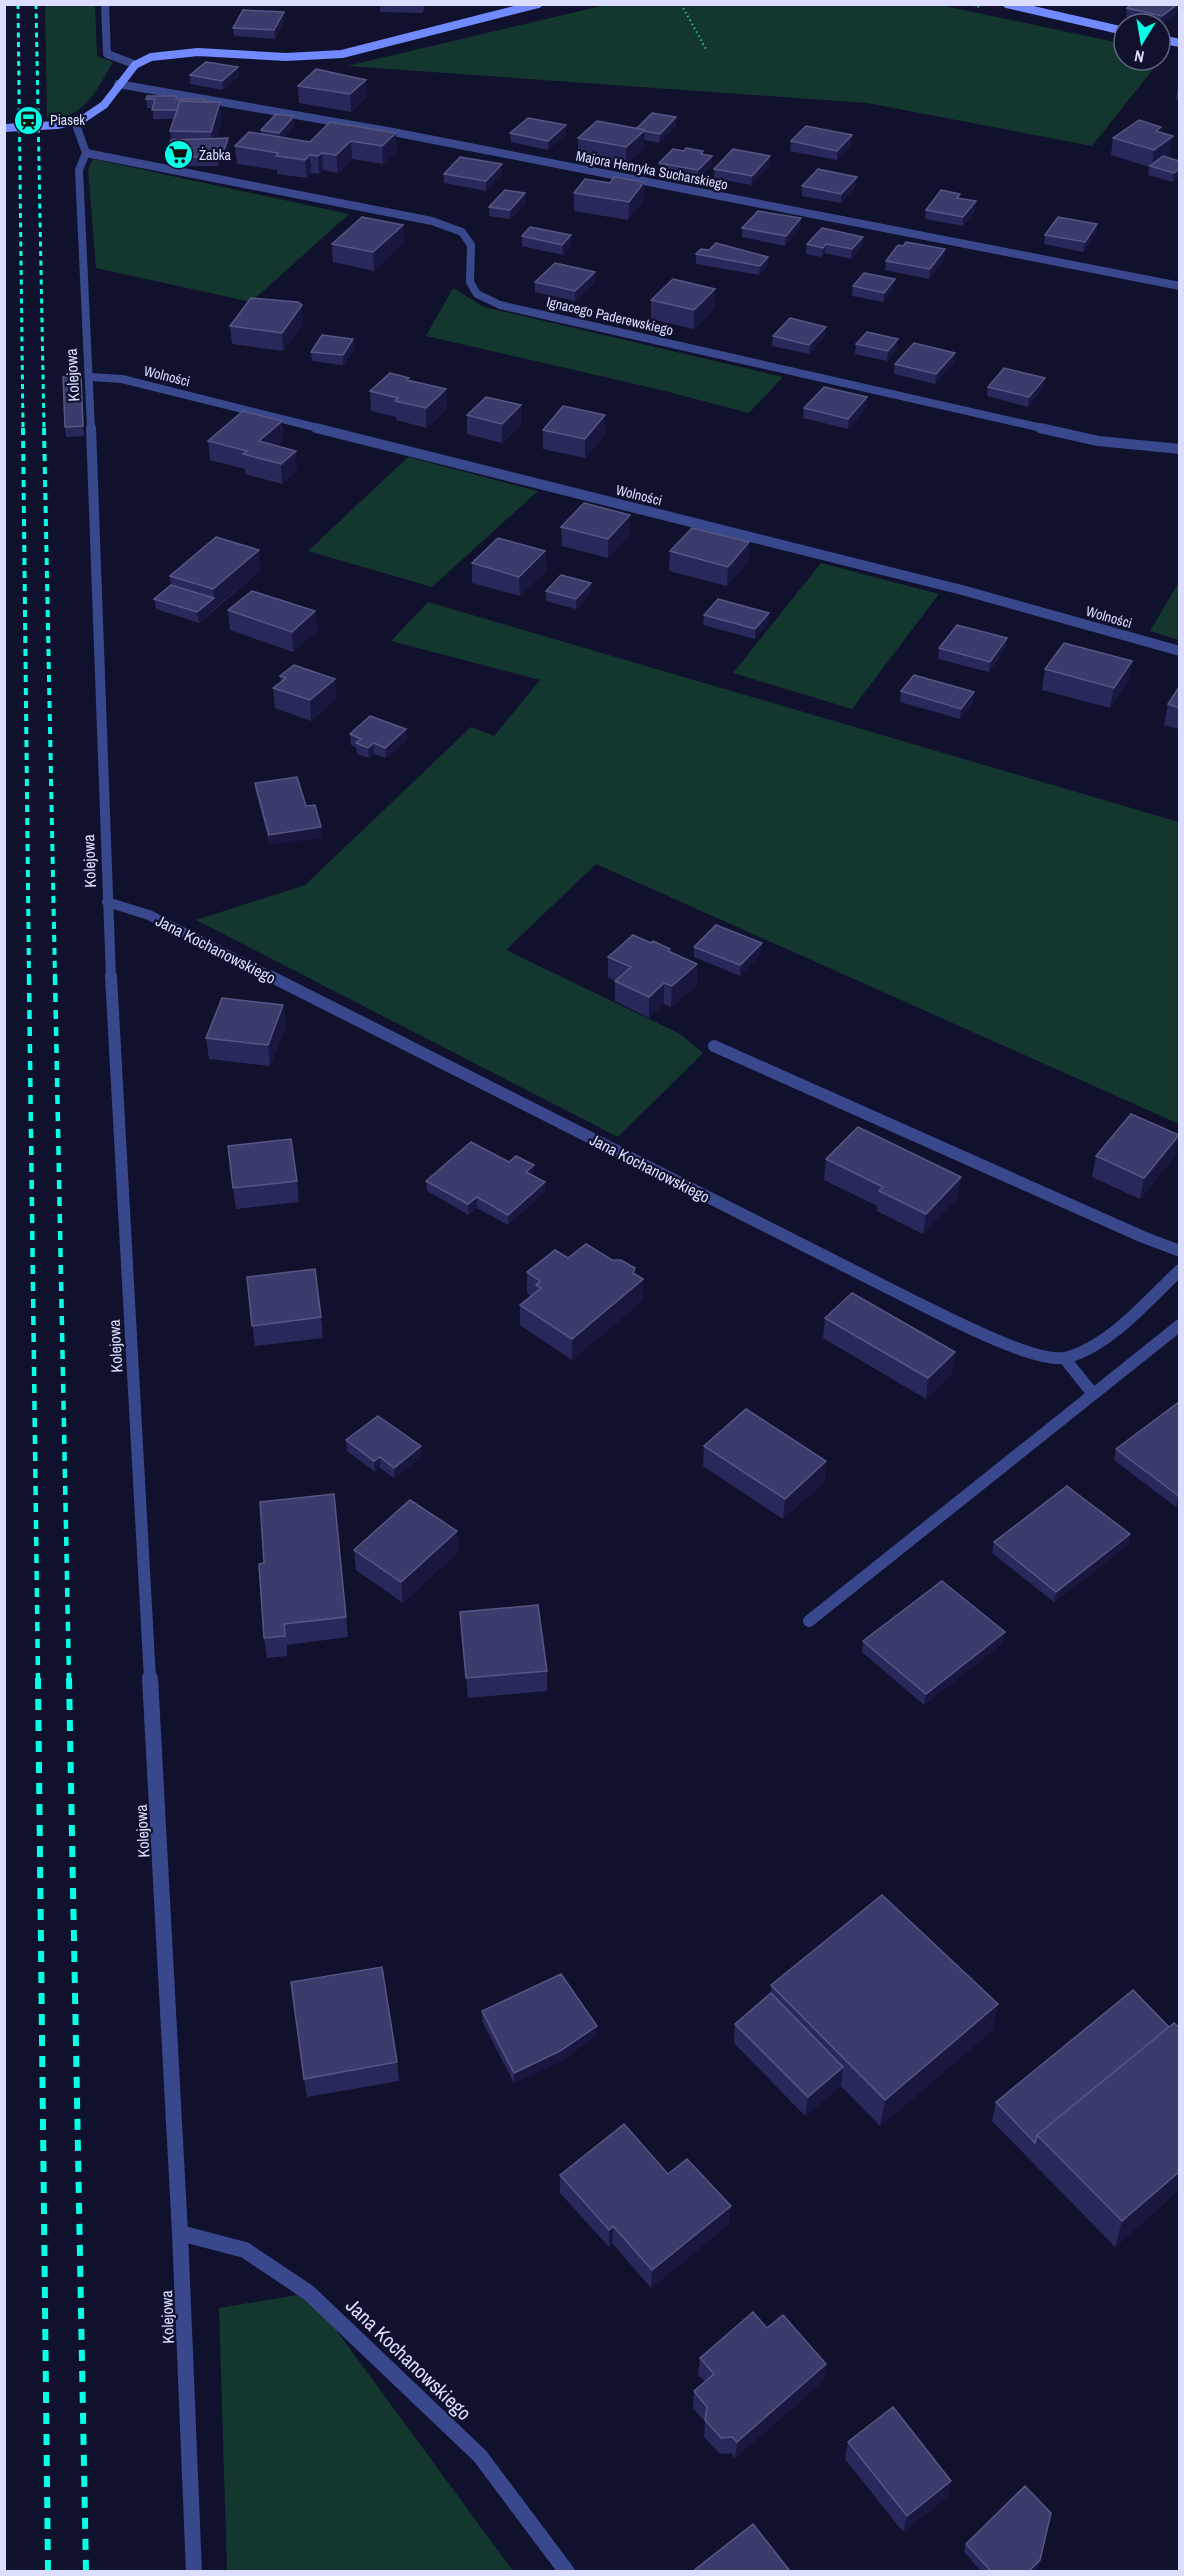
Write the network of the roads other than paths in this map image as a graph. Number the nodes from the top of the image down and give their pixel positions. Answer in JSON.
{"nodes":[{"id":1,"x":105,"y":4,"type":"edge"},
{"id":2,"x":538,"y":4,"type":"edge"},
{"id":3,"x":1007,"y":4,"type":"edge"},
{"id":4,"x":1112,"y":28,"type":"edge"},
{"id":5,"x":134,"y":64,"type":"junction"},
{"id":6,"x":118,"y":84,"type":"junction"},
{"id":7,"x":75,"y":122,"type":"junction"},
{"id":8,"x":4,"y":128,"type":"edge"},
{"id":9,"x":86,"y":153,"type":"junction"},
{"id":10,"x":1179,"y":286,"type":"edge"},
{"id":11,"x":89,"y":377,"type":"junction"},
{"id":12,"x":1179,"y":449,"type":"edge"},
{"id":13,"x":1179,"y":651,"type":"edge"},
{"id":14,"x":107,"y":902,"type":"junction"},
{"id":15,"x":714,"y":1046,"type":"dead end"},
{"id":16,"x":1179,"y":1251,"type":"edge"},
{"id":17,"x":1179,"y":1270,"type":"edge"},
{"id":18,"x":1179,"y":1325,"type":"edge"},
{"id":19,"x":1065,"y":1359,"type":"junction"},
{"id":20,"x":1093,"y":1394,"type":"junction"},
{"id":21,"x":810,"y":1621,"type":"dead end"},
{"id":22,"x":180,"y":2233,"type":"junction"},
{"id":23,"x":194,"y":2571,"type":"edge"},
{"id":24,"x":567,"y":2571,"type":"edge"}],
"edges":[{"from":1,"to":5,"type":"street"},
{"from":2,"to":5,"type":"street"},
{"from":3,"to":4,"type":"street"},
{"from":5,"to":6,"type":"street"},
{"from":6,"to":7,"type":"street"},
{"from":6,"to":10,"type":"street","name":"Majora Henryka Sucharskiego"},
{"from":7,"to":8,"type":"street"},
{"from":7,"to":9,"type":"street"},
{"from":9,"to":11,"type":"street","name":"Kolejowa"},
{"from":9,"to":12,"type":"street","name":"Ignacego Paderewskiego"},
{"from":11,"to":13,"type":"street","name":"Wolności"},
{"from":11,"to":14,"type":"street","name":"Kolejowa"},
{"from":14,"to":19,"type":"street","name":"Jana Kochanowskiego"},
{"from":14,"to":22,"type":"street","name":"Kolejowa"},
{"from":15,"to":16,"type":"street"},
{"from":17,"to":19,"type":"street"},
{"from":18,"to":20,"type":"street"},
{"from":19,"to":20,"type":"street"},
{"from":20,"to":21,"type":"street"},
{"from":22,"to":23,"type":"street","name":"Kolejowa"},
{"from":22,"to":24,"type":"street","name":"Jana Kochanowskiego"}]}
